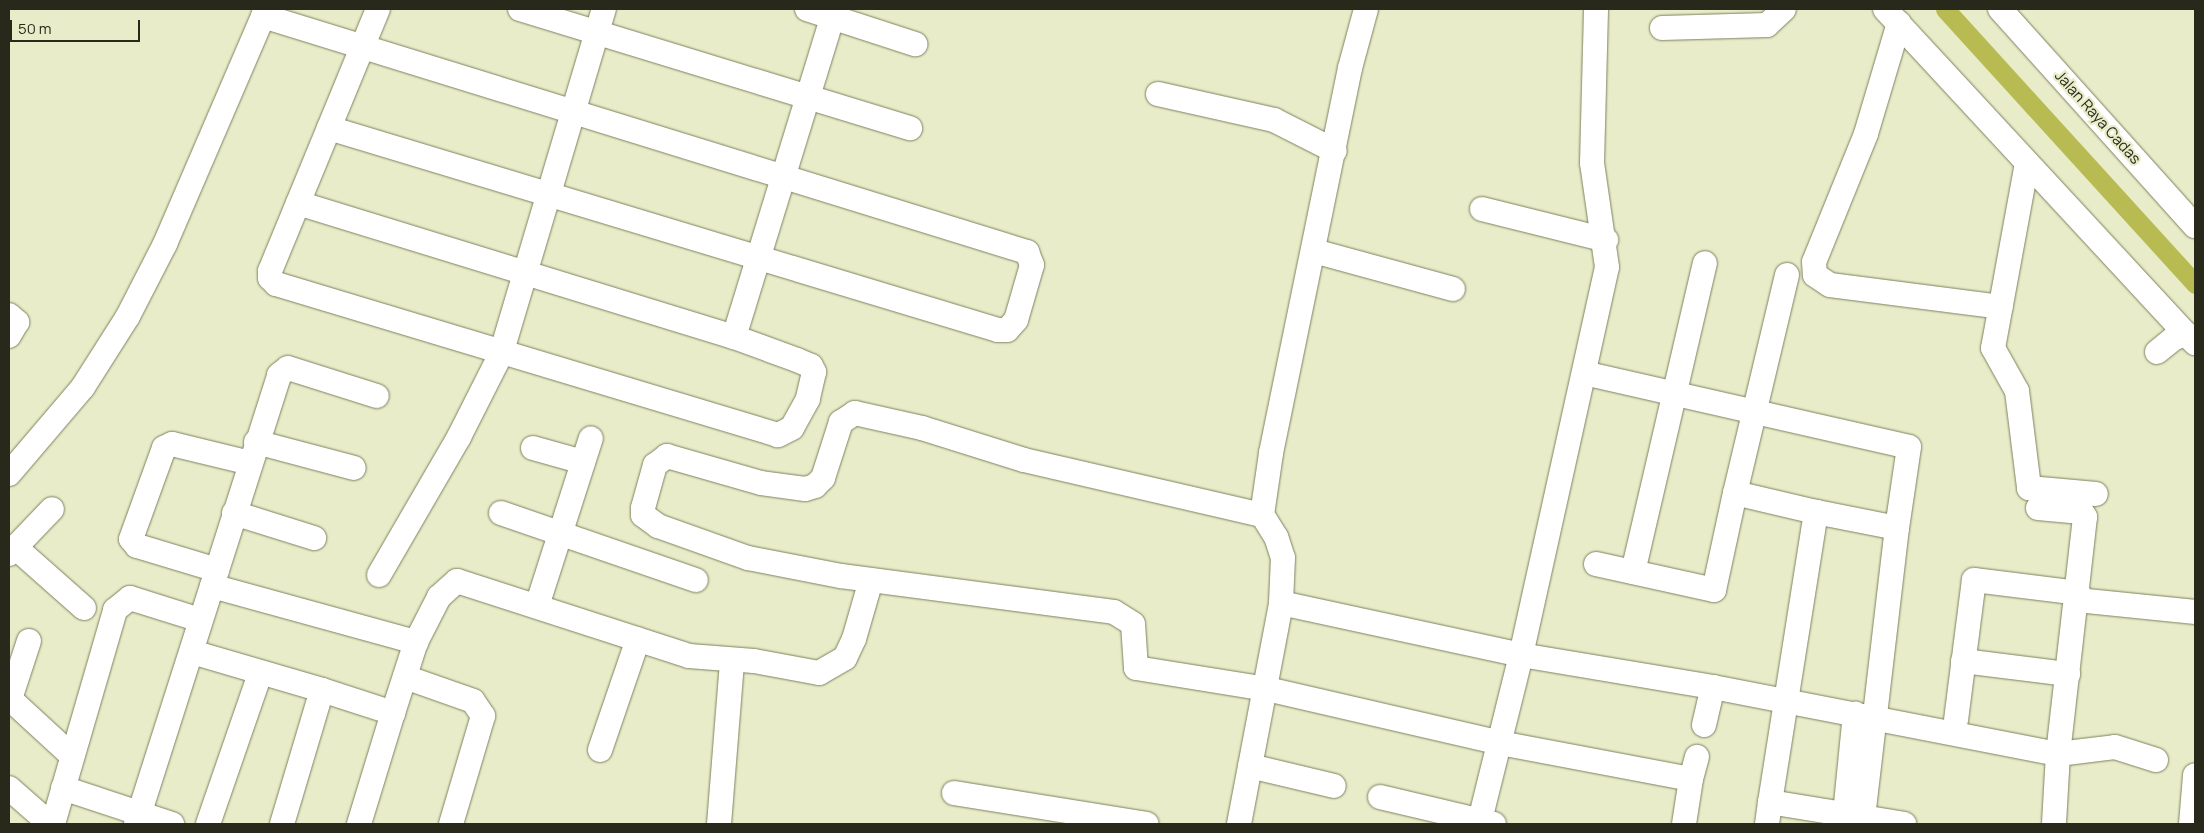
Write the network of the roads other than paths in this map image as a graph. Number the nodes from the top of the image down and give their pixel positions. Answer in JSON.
{"nodes":[{"id":1,"x":378,"y":9,"type":"edge"},
{"id":2,"x":520,"y":9,"type":"edge"},
{"id":3,"x":604,"y":9,"type":"edge"},
{"id":4,"x":807,"y":9,"type":"edge"},
{"id":5,"x":1366,"y":9,"type":"edge"},
{"id":6,"x":1596,"y":9,"type":"edge"},
{"id":7,"x":1784,"y":9,"type":"edge"},
{"id":8,"x":2000,"y":9,"type":"edge"},
{"id":9,"x":264,"y":12,"type":"edge"},
{"id":10,"x":834,"y":12,"type":"edge"},
{"id":11,"x":1892,"y":16,"type":"edge"},
{"id":12,"x":1662,"y":28,"type":"dead end"},
{"id":13,"x":597,"y":34,"type":"junction"},
{"id":14,"x":915,"y":44,"type":"dead end"},
{"id":15,"x":362,"y":46,"type":"junction"},
{"id":16,"x":1158,"y":94,"type":"dead end"},
{"id":17,"x":806,"y":97,"type":"junction"},
{"id":18,"x":574,"y":112,"type":"junction"},
{"id":19,"x":329,"y":128,"type":"junction"},
{"id":20,"x":910,"y":128,"type":"dead end"},
{"id":21,"x":1335,"y":151,"type":"junction"},
{"id":22,"x":2027,"y":163,"type":"junction"},
{"id":23,"x":782,"y":176,"type":"junction"},
{"id":24,"x":549,"y":195,"type":"junction"},
{"id":25,"x":298,"y":203,"type":"junction"},
{"id":26,"x":1482,"y":209,"type":"dead end"},
{"id":27,"x":2195,"y":226,"type":"edge"},
{"id":28,"x":1606,"y":240,"type":"junction"},
{"id":29,"x":1314,"y":251,"type":"junction"},
{"id":30,"x":759,"y":257,"type":"junction"},
{"id":31,"x":1706,"y":262,"type":"dead end"},
{"id":32,"x":525,"y":274,"type":"junction"},
{"id":33,"x":1786,"y":275,"type":"dead end"},
{"id":34,"x":1453,"y":289,"type":"dead end"},
{"id":35,"x":2001,"y":307,"type":"junction"},
{"id":36,"x":9,"y":315,"type":"edge"},
{"id":37,"x":9,"y":336,"type":"edge"},
{"id":38,"x":734,"y":337,"type":"junction"},
{"id":39,"x":2191,"y":339,"type":"edge"},
{"id":40,"x":2157,"y":352,"type":"dead end"},
{"id":41,"x":501,"y":354,"type":"junction"},
{"id":42,"x":1584,"y":373,"type":"junction"},
{"id":43,"x":1673,"y":393,"type":"junction"},
{"id":44,"x":377,"y":396,"type":"dead end"},
{"id":45,"x":1755,"y":411,"type":"junction"},
{"id":46,"x":591,"y":438,"type":"dead end"},
{"id":47,"x":533,"y":448,"type":"dead end"},
{"id":48,"x":253,"y":452,"type":"junction"},
{"id":49,"x":583,"y":462,"type":"junction"},
{"id":50,"x":354,"y":468,"type":"dead end"},
{"id":51,"x":9,"y":474,"type":"edge"},
{"id":52,"x":1736,"y":493,"type":"junction"},
{"id":53,"x":2096,"y":494,"type":"dead end"},
{"id":54,"x":52,"y":508,"type":"dead end"},
{"id":55,"x":2038,"y":508,"type":"dead end"},
{"id":56,"x":1816,"y":512,"type":"junction"},
{"id":57,"x":234,"y":513,"type":"junction"},
{"id":58,"x":500,"y":513,"type":"dead end"},
{"id":59,"x":1262,"y":515,"type":"junction"},
{"id":60,"x":1897,"y":528,"type":"junction"},
{"id":61,"x":560,"y":535,"type":"junction"},
{"id":62,"x":314,"y":538,"type":"dead end"},
{"id":63,"x":12,"y":551,"type":"edge"},
{"id":64,"x":1596,"y":564,"type":"dead end"},
{"id":65,"x":1634,"y":572,"type":"junction"},
{"id":66,"x":379,"y":575,"type":"dead end"},
{"id":67,"x":215,"y":578,"type":"junction"},
{"id":68,"x":696,"y":580,"type":"dead end"},
{"id":69,"x":871,"y":580,"type":"junction"},
{"id":70,"x":2078,"y":596,"type":"junction"},
{"id":71,"x":1281,"y":603,"type":"junction"},
{"id":72,"x":537,"y":606,"type":"junction"},
{"id":73,"x":84,"y":608,"type":"dead end"},
{"id":74,"x":2195,"y":612,"type":"edge"},
{"id":75,"x":200,"y":620,"type":"junction"},
{"id":76,"x":638,"y":639,"type":"junction"},
{"id":77,"x":30,"y":641,"type":"dead end"},
{"id":78,"x":416,"y":642,"type":"junction"},
{"id":79,"x":192,"y":652,"type":"junction"},
{"id":80,"x":1521,"y":655,"type":"junction"},
{"id":81,"x":732,"y":661,"type":"junction"},
{"id":82,"x":1963,"y":661,"type":"junction"},
{"id":83,"x":260,"y":674,"type":"junction"},
{"id":84,"x":2068,"y":674,"type":"junction"},
{"id":85,"x":405,"y":677,"type":"junction"},
{"id":86,"x":1713,"y":687,"type":"junction"},
{"id":87,"x":1267,"y":689,"type":"junction"},
{"id":88,"x":322,"y":690,"type":"junction"},
{"id":89,"x":9,"y":698,"type":"edge"},
{"id":90,"x":1788,"y":702,"type":"junction"},
{"id":91,"x":393,"y":713,"type":"junction"},
{"id":92,"x":1865,"y":716,"type":"junction"},
{"id":93,"x":1956,"y":720,"type":"dead end"},
{"id":94,"x":1704,"y":725,"type":"dead end"},
{"id":95,"x":1500,"y":743,"type":"junction"},
{"id":96,"x":600,"y":750,"type":"dead end"},
{"id":97,"x":2058,"y":754,"type":"junction"},
{"id":98,"x":72,"y":756,"type":"junction"},
{"id":99,"x":1697,"y":756,"type":"dead end"},
{"id":100,"x":2156,"y":760,"type":"dead end"},
{"id":101,"x":1250,"y":766,"type":"junction"},
{"id":102,"x":2195,"y":775,"type":"edge"},
{"id":103,"x":1692,"y":779,"type":"junction"},
{"id":104,"x":1334,"y":786,"type":"dead end"},
{"id":105,"x":9,"y":788,"type":"edge"},
{"id":106,"x":63,"y":788,"type":"junction"},
{"id":107,"x":954,"y":793,"type":"dead end"},
{"id":108,"x":1380,"y":797,"type":"dead end"},
{"id":109,"x":1769,"y":813,"type":"edge"},
{"id":110,"x":1048,"y":816,"type":"edge"},
{"id":111,"x":137,"y":819,"type":"edge"},
{"id":112,"x":1852,"y":819,"type":"edge"},
{"id":113,"x":1133,"y":823,"type":"edge"},
{"id":114,"x":1484,"y":823,"type":"edge"},
{"id":115,"x":52,"y":824,"type":"edge"},
{"id":116,"x":172,"y":824,"type":"edge"},
{"id":117,"x":208,"y":824,"type":"edge"},
{"id":118,"x":282,"y":824,"type":"edge"},
{"id":119,"x":359,"y":824,"type":"edge"},
{"id":120,"x":451,"y":824,"type":"edge"},
{"id":121,"x":719,"y":824,"type":"edge"},
{"id":122,"x":1239,"y":824,"type":"edge"},
{"id":123,"x":1684,"y":824,"type":"edge"},
{"id":124,"x":1904,"y":824,"type":"edge"},
{"id":125,"x":2054,"y":824,"type":"edge"},
{"id":126,"x":2191,"y":824,"type":"edge"}],
"edges":[{"from":1,"to":15,"type":"street"},
{"from":2,"to":13,"type":"street"},
{"from":3,"to":13,"type":"street"},
{"from":4,"to":10,"type":"street"},
{"from":5,"to":21,"type":"street"},
{"from":6,"to":28,"type":"street"},
{"from":7,"to":12,"type":"street"},
{"from":8,"to":27,"type":"street","name":"Jalan Raya Cadas"},
{"from":9,"to":15,"type":"street"},
{"from":9,"to":51,"type":"street"},
{"from":10,"to":14,"type":"street"},
{"from":10,"to":17,"type":"street"},
{"from":11,"to":22,"type":"street"},
{"from":11,"to":35,"type":"street"},
{"from":13,"to":17,"type":"street"},
{"from":13,"to":18,"type":"street"},
{"from":15,"to":18,"type":"street"},
{"from":15,"to":19,"type":"street"},
{"from":16,"to":21,"type":"street"},
{"from":17,"to":20,"type":"street"},
{"from":17,"to":23,"type":"street"},
{"from":18,"to":23,"type":"street"},
{"from":18,"to":24,"type":"street"},
{"from":19,"to":24,"type":"street"},
{"from":19,"to":25,"type":"street"},
{"from":21,"to":29,"type":"street"},
{"from":22,"to":35,"type":"street"},
{"from":22,"to":39,"type":"street"},
{"from":23,"to":30,"type":"street"},
{"from":23,"to":30,"type":"street"},
{"from":24,"to":30,"type":"street"},
{"from":24,"to":32,"type":"street"},
{"from":25,"to":32,"type":"street"},
{"from":25,"to":41,"type":"street"},
{"from":26,"to":28,"type":"street"},
{"from":28,"to":42,"type":"street"},
{"from":29,"to":34,"type":"street"},
{"from":29,"to":59,"type":"street"},
{"from":30,"to":38,"type":"street"},
{"from":31,"to":43,"type":"street"},
{"from":32,"to":38,"type":"street"},
{"from":32,"to":41,"type":"street"},
{"from":33,"to":45,"type":"street"},
{"from":35,"to":53,"type":"street"},
{"from":36,"to":37,"type":"street"},
{"from":38,"to":41,"type":"street"},
{"from":39,"to":40,"type":"street"},
{"from":41,"to":66,"type":"street"},
{"from":42,"to":43,"type":"street"},
{"from":42,"to":80,"type":"street"},
{"from":43,"to":45,"type":"street"},
{"from":43,"to":65,"type":"street"},
{"from":44,"to":48,"type":"street"},
{"from":45,"to":52,"type":"street"},
{"from":45,"to":60,"type":"street"},
{"from":46,"to":49,"type":"street"},
{"from":47,"to":49,"type":"street"},
{"from":48,"to":50,"type":"street"},
{"from":48,"to":57,"type":"street"},
{"from":48,"to":67,"type":"street"},
{"from":49,"to":61,"type":"street"},
{"from":52,"to":56,"type":"street"},
{"from":52,"to":65,"type":"street"},
{"from":54,"to":63,"type":"street"},
{"from":55,"to":70,"type":"street"},
{"from":56,"to":60,"type":"street"},
{"from":56,"to":90,"type":"street"},
{"from":57,"to":62,"type":"street"},
{"from":57,"to":67,"type":"street"},
{"from":58,"to":61,"type":"street"},
{"from":59,"to":69,"type":"street"},
{"from":59,"to":71,"type":"street"},
{"from":60,"to":92,"type":"street"},
{"from":61,"to":68,"type":"street"},
{"from":61,"to":72,"type":"street"},
{"from":63,"to":73,"type":"street"},
{"from":64,"to":65,"type":"street"},
{"from":67,"to":75,"type":"street"},
{"from":67,"to":78,"type":"street"},
{"from":69,"to":81,"type":"street"},
{"from":69,"to":87,"type":"street"},
{"from":70,"to":74,"type":"street"},
{"from":70,"to":82,"type":"street"},
{"from":70,"to":84,"type":"street"},
{"from":71,"to":80,"type":"street"},
{"from":71,"to":87,"type":"street"},
{"from":72,"to":76,"type":"street"},
{"from":72,"to":78,"type":"street"},
{"from":75,"to":79,"type":"street"},
{"from":75,"to":98,"type":"street"},
{"from":76,"to":81,"type":"street"},
{"from":76,"to":96,"type":"street"},
{"from":77,"to":89,"type":"street"},
{"from":78,"to":85,"type":"street"},
{"from":79,"to":83,"type":"street"},
{"from":79,"to":111,"type":"street"},
{"from":80,"to":86,"type":"street"},
{"from":80,"to":95,"type":"street"},
{"from":81,"to":121,"type":"street"},
{"from":82,"to":84,"type":"street"},
{"from":82,"to":93,"type":"street"},
{"from":83,"to":88,"type":"street"},
{"from":83,"to":117,"type":"street"},
{"from":84,"to":97,"type":"street"},
{"from":85,"to":91,"type":"street"},
{"from":85,"to":120,"type":"street"},
{"from":86,"to":90,"type":"street"},
{"from":86,"to":94,"type":"street"},
{"from":87,"to":95,"type":"street"},
{"from":87,"to":101,"type":"street"},
{"from":88,"to":91,"type":"street"},
{"from":88,"to":118,"type":"street"},
{"from":89,"to":98,"type":"street"},
{"from":90,"to":92,"type":"street"},
{"from":90,"to":109,"type":"street"},
{"from":91,"to":119,"type":"street"},
{"from":92,"to":97,"type":"street"},
{"from":92,"to":112,"type":"street"},
{"from":95,"to":103,"type":"street"},
{"from":95,"to":114,"type":"street"},
{"from":97,"to":100,"type":"street"},
{"from":97,"to":125,"type":"street"},
{"from":98,"to":106,"type":"street"},
{"from":99,"to":103,"type":"street"},
{"from":101,"to":104,"type":"street"},
{"from":101,"to":122,"type":"street"},
{"from":102,"to":126,"type":"street"},
{"from":103,"to":123,"type":"street"},
{"from":105,"to":115,"type":"street"},
{"from":106,"to":111,"type":"street"},
{"from":106,"to":115,"type":"street"},
{"from":107,"to":110,"type":"street"},
{"from":108,"to":114,"type":"street"},
{"from":109,"to":112,"type":"street"},
{"from":110,"to":113,"type":"street"},
{"from":111,"to":116,"type":"street"},
{"from":112,"to":124,"type":"street"}]}
